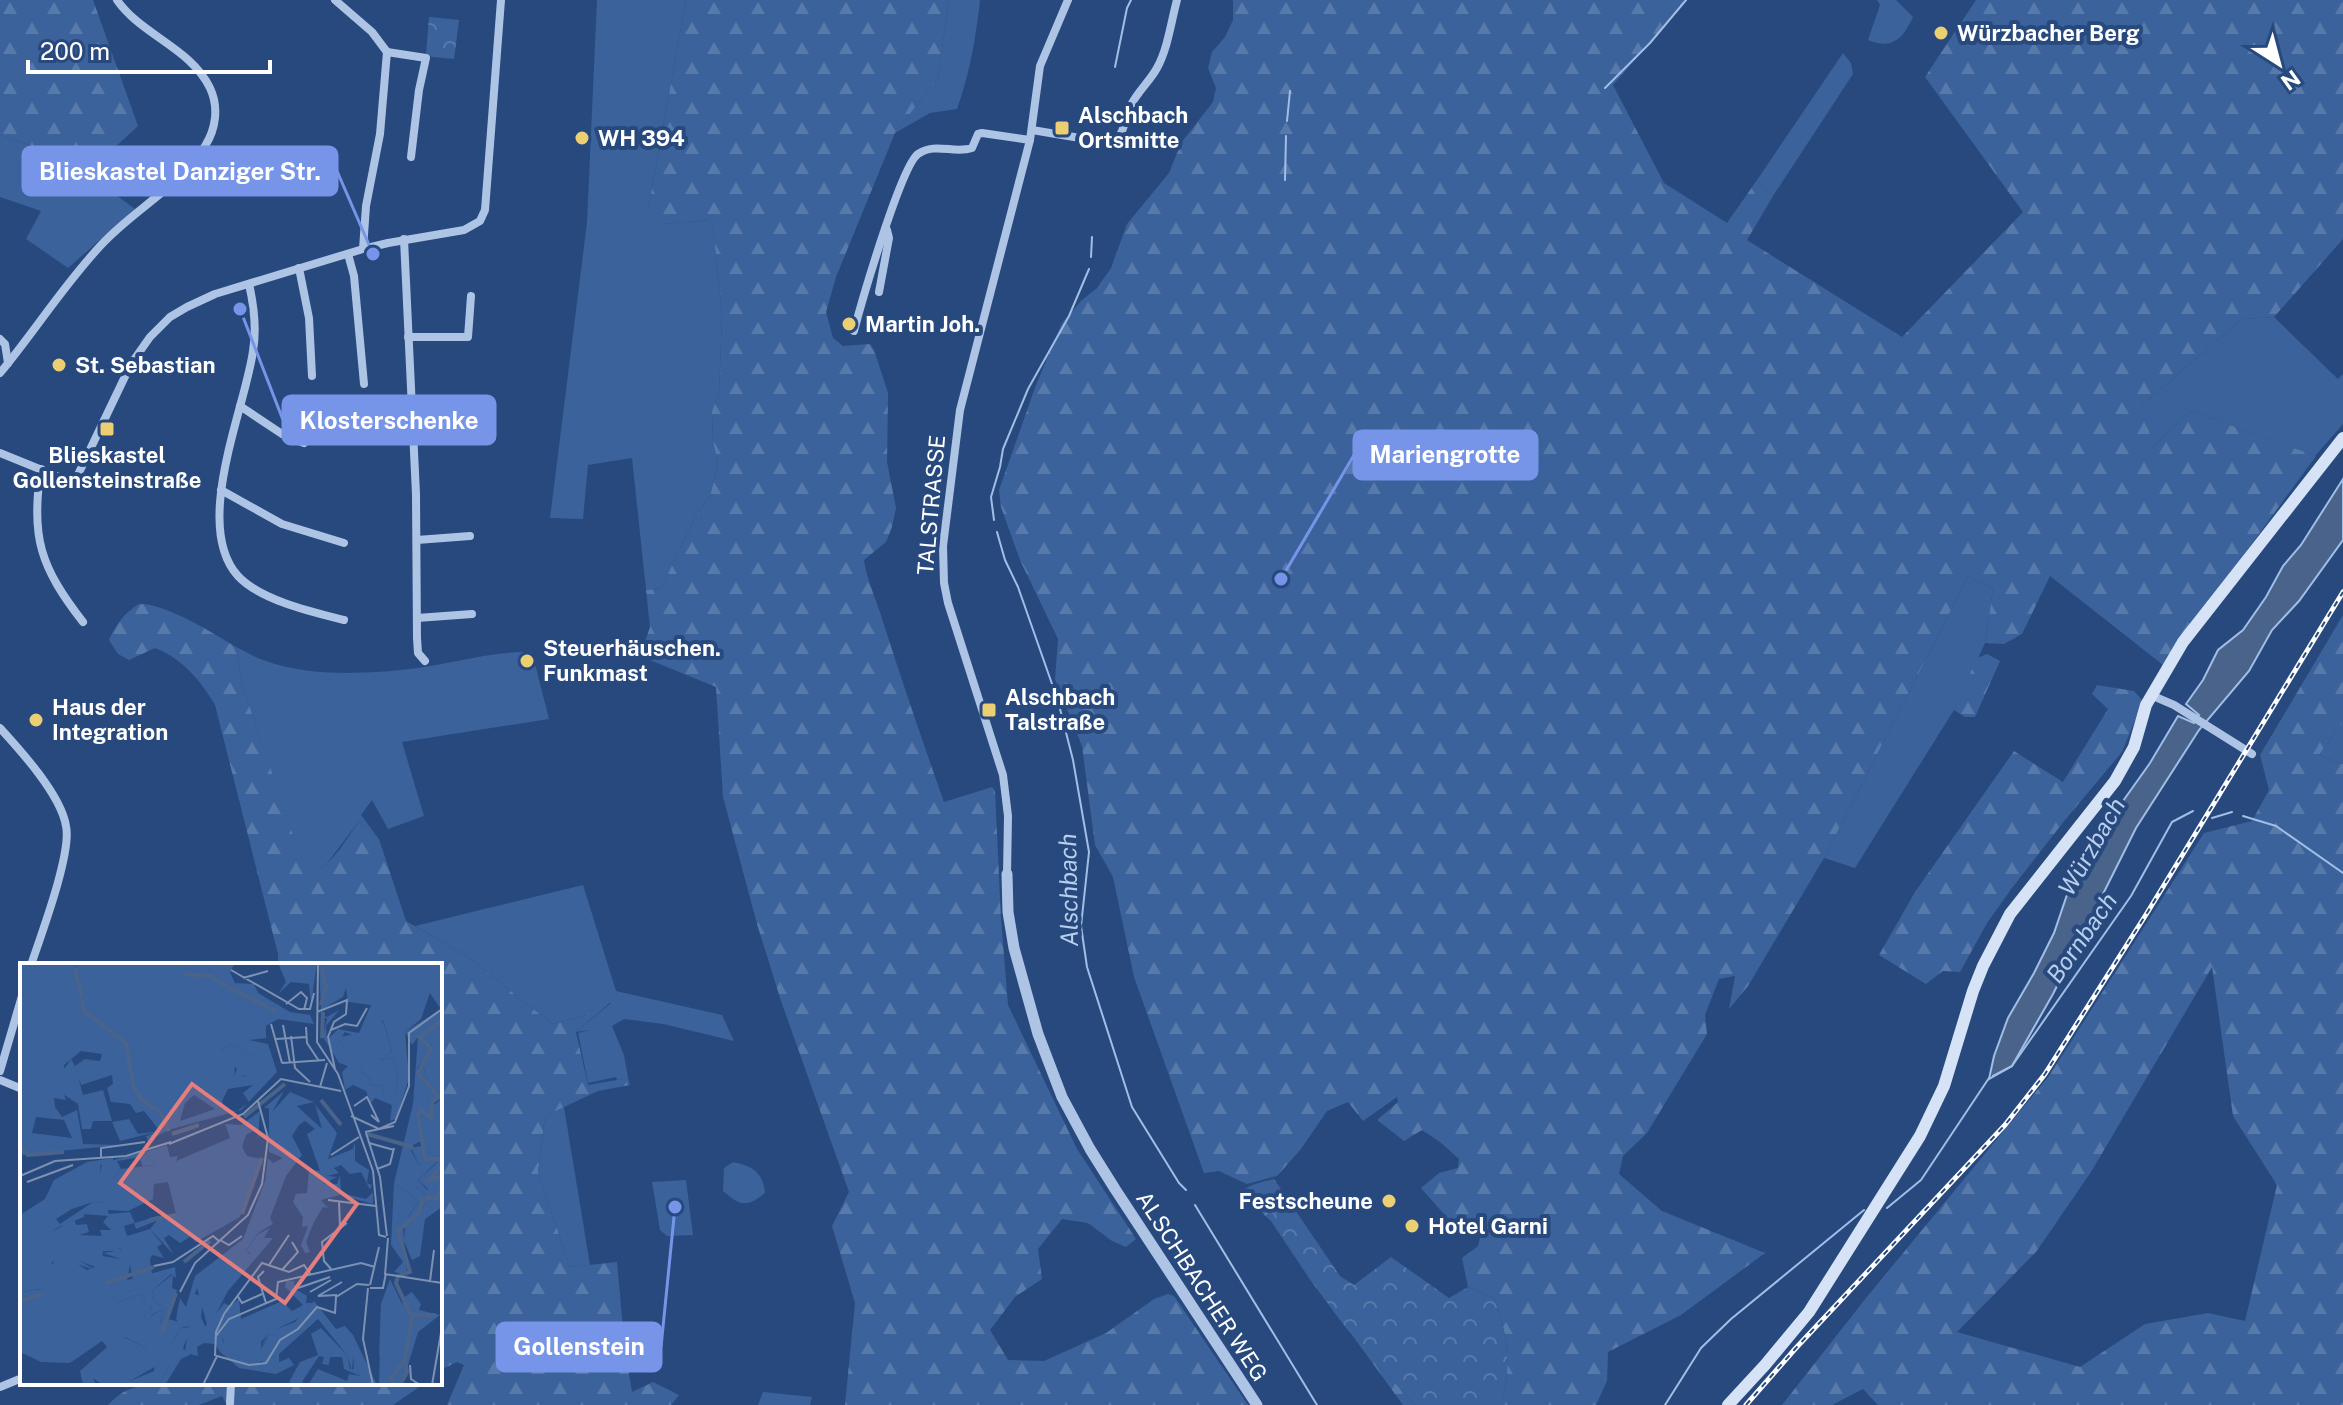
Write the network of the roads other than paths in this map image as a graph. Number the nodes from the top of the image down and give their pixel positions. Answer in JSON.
{"nodes":[{"id":1,"x":117,"y":0,"type":"edge"},
{"id":2,"x":335,"y":0,"type":"edge"},
{"id":3,"x":501,"y":0,"type":"edge"},
{"id":4,"x":1068,"y":0,"type":"edge"},
{"id":5,"x":1177,"y":0,"type":"edge"},
{"id":6,"x":387,"y":52,"type":"junction"},
{"id":7,"x":1031,"y":135,"type":"junction"},
{"id":8,"x":411,"y":157,"type":"dead end"},
{"id":9,"x":887,"y":227,"type":"junction"},
{"id":10,"x":404,"y":239,"type":"junction"},
{"id":11,"x":363,"y":249,"type":"junction"},
{"id":12,"x":348,"y":254,"type":"junction"},
{"id":13,"x":299,"y":268,"type":"junction"},
{"id":14,"x":249,"y":284,"type":"junction"},
{"id":15,"x":879,"y":292,"type":"dead end"},
{"id":16,"x":471,"y":296,"type":"dead end"},
{"id":17,"x":854,"y":331,"type":"dead end"},
{"id":18,"x":408,"y":337,"type":"junction"},
{"id":19,"x":0,"y":339,"type":"edge"},
{"id":20,"x":8,"y":363,"type":"junction"},
{"id":21,"x":0,"y":373,"type":"edge"},
{"id":22,"x":312,"y":376,"type":"dead end"},
{"id":23,"x":364,"y":384,"type":"dead end"},
{"id":24,"x":240,"y":406,"type":"junction"},
{"id":25,"x":412,"y":413,"type":"junction"},
{"id":26,"x":470,"y":414,"type":"dead end"},
{"id":27,"x":2343,"y":438,"type":"edge"},
{"id":28,"x":304,"y":443,"type":"dead end"},
{"id":29,"x":0,"y":453,"type":"edge"},
{"id":30,"x":41,"y":469,"type":"junction"},
{"id":31,"x":221,"y":490,"type":"junction"},
{"id":32,"x":470,"y":537,"type":"dead end"},
{"id":33,"x":417,"y":540,"type":"junction"},
{"id":34,"x":344,"y":543,"type":"dead end"},
{"id":35,"x":472,"y":614,"type":"dead end"},
{"id":36,"x":417,"y":618,"type":"junction"},
{"id":37,"x":344,"y":620,"type":"dead end"},
{"id":38,"x":83,"y":622,"type":"dead end"},
{"id":39,"x":425,"y":661,"type":"dead end"},
{"id":40,"x":2153,"y":696,"type":"junction"},
{"id":41,"x":0,"y":728,"type":"edge"},
{"id":42,"x":2252,"y":754,"type":"dead end"},
{"id":43,"x":1007,"y":874,"type":"joint"},
{"id":44,"x":32,"y":963,"type":"edge"},
{"id":45,"x":20,"y":1003,"type":"edge"},
{"id":46,"x":0,"y":1071,"type":"edge"},
{"id":47,"x":0,"y":1080,"type":"edge"},
{"id":48,"x":20,"y":1088,"type":"edge"},
{"id":49,"x":1115,"y":1189,"type":"joint"},
{"id":50,"x":20,"y":1379,"type":"edge"},
{"id":51,"x":0,"y":1387,"type":"edge"},
{"id":52,"x":1257,"y":1405,"type":"edge"},
{"id":53,"x":1728,"y":1405,"type":"edge"}],
"edges":[{"from":1,"to":20,"type":"street"},
{"from":2,"to":6,"type":"street"},
{"from":3,"to":10,"type":"street"},
{"from":4,"to":7,"type":"street","name":"TALSTRASSE"},
{"from":5,"to":7,"type":"street"},
{"from":6,"to":8,"type":"street"},
{"from":6,"to":11,"type":"street"},
{"from":7,"to":9,"type":"street"},
{"from":7,"to":43,"type":"street","name":"TALSTRASSE"},
{"from":9,"to":15,"type":"street"},
{"from":9,"to":17,"type":"street"},
{"from":10,"to":11,"type":"street"},
{"from":10,"to":18,"type":"street"},
{"from":11,"to":12,"type":"street"},
{"from":12,"to":13,"type":"street"},
{"from":12,"to":23,"type":"street"},
{"from":13,"to":14,"type":"street"},
{"from":13,"to":22,"type":"street"},
{"from":14,"to":24,"type":"street"},
{"from":14,"to":30,"type":"street"},
{"from":16,"to":18,"type":"street"},
{"from":18,"to":25,"type":"street"},
{"from":19,"to":20,"type":"street"},
{"from":20,"to":21,"type":"street"},
{"from":24,"to":28,"type":"street"},
{"from":24,"to":31,"type":"street"},
{"from":25,"to":26,"type":"street"},
{"from":25,"to":33,"type":"street"},
{"from":27,"to":40,"type":"main road"},
{"from":29,"to":30,"type":"street"},
{"from":30,"to":38,"type":"street"},
{"from":31,"to":34,"type":"street"},
{"from":31,"to":37,"type":"street"},
{"from":32,"to":33,"type":"street"},
{"from":33,"to":36,"type":"street"},
{"from":35,"to":36,"type":"street"},
{"from":36,"to":39,"type":"street"},
{"from":40,"to":42,"type":"street"},
{"from":40,"to":53,"type":"main road"},
{"from":41,"to":44,"type":"street"},
{"from":43,"to":49,"type":"street","name":"TALSTRASSE"},
{"from":45,"to":46,"type":"street"},
{"from":47,"to":48,"type":"street"},
{"from":49,"to":52,"type":"street","name":"ALSCHBACHER WEG"},
{"from":50,"to":51,"type":"street"}]}
